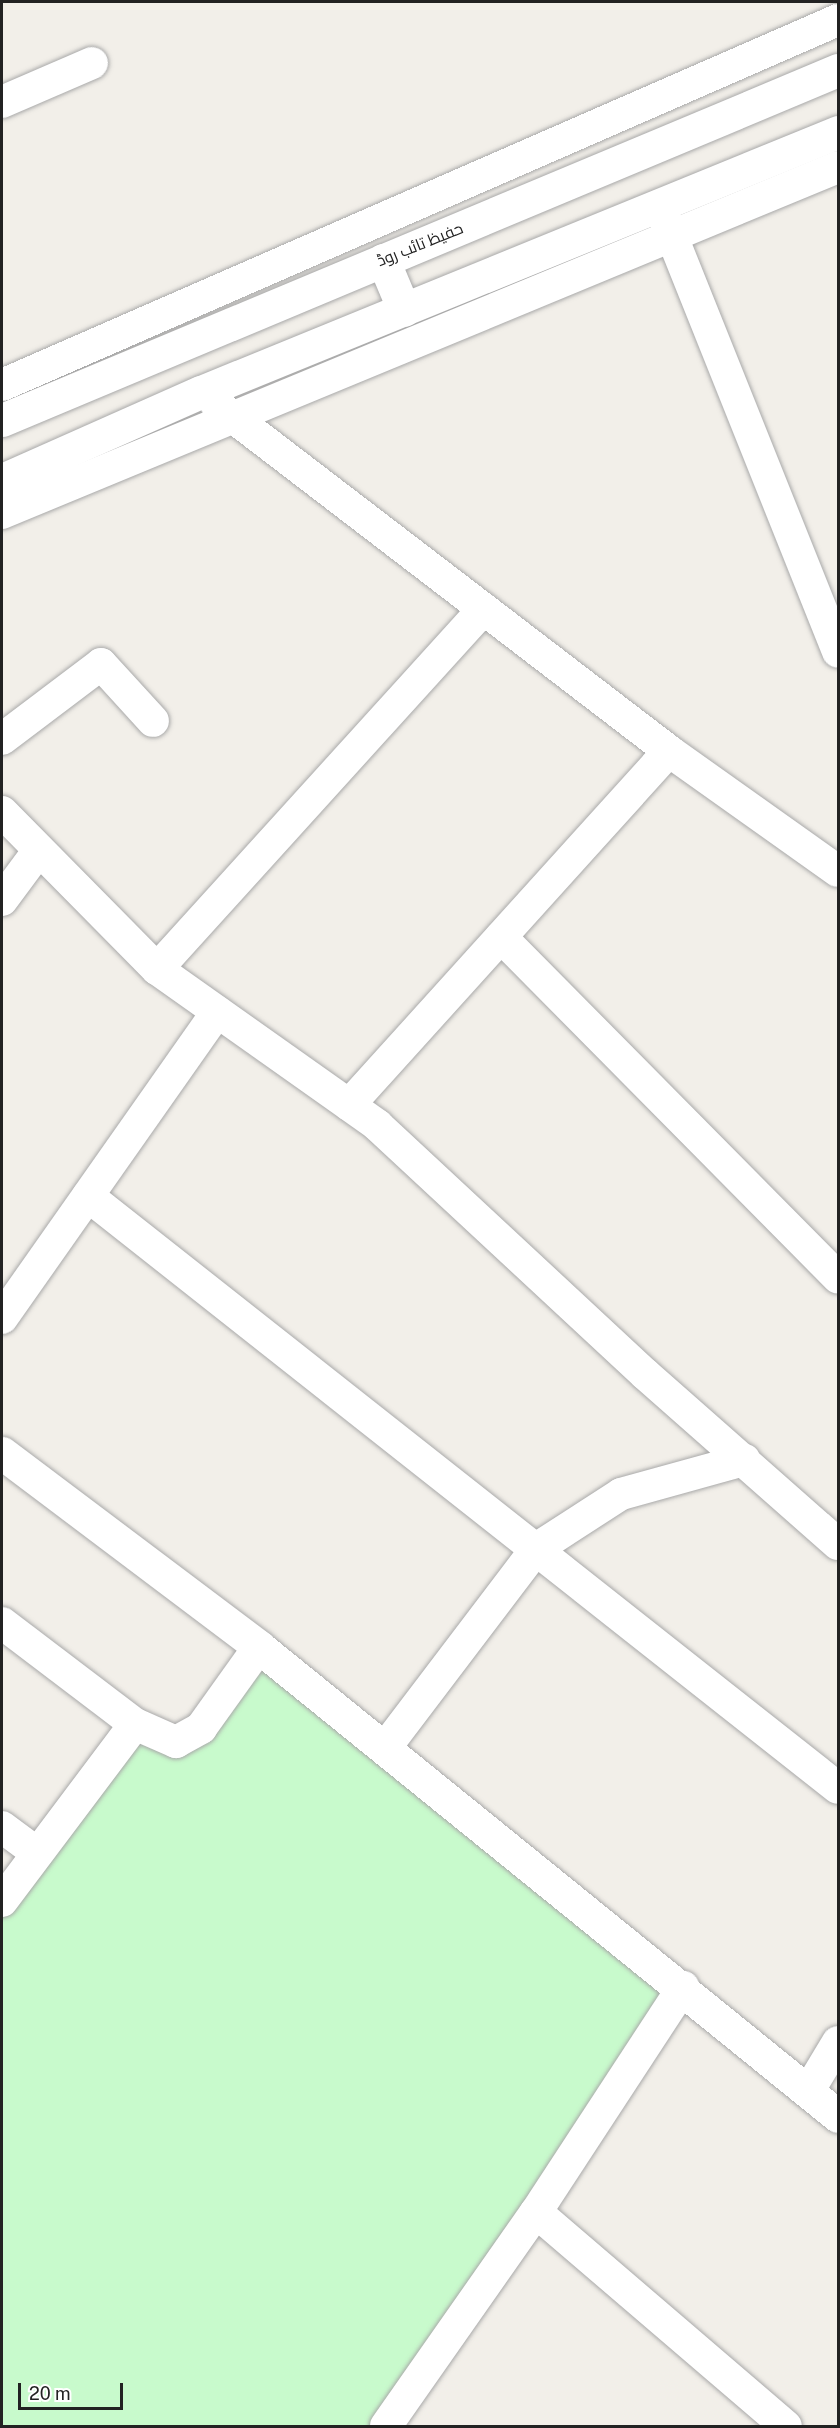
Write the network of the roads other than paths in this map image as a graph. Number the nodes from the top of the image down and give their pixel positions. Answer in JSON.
{"nodes":[{"id":1,"x":838,"y":20,"type":"edge"},
{"id":2,"x":92,"y":63,"type":"dead end"},
{"id":3,"x":838,"y":69,"type":"edge"},
{"id":4,"x":2,"y":102,"type":"edge"},
{"id":5,"x":838,"y":132,"type":"edge"},
{"id":6,"x":838,"y":167,"type":"edge"},
{"id":7,"x":660,"y":207,"type":"junction"},
{"id":8,"x":673,"y":237,"type":"junction"},
{"id":9,"x":383,"y":260,"type":"junction"},
{"id":10,"x":404,"y":310,"type":"junction"},
{"id":11,"x":2,"y":385,"type":"edge"},
{"id":12,"x":201,"y":392,"type":"junction"},
{"id":13,"x":230,"y":415,"type":"junction"},
{"id":14,"x":2,"y":420,"type":"edge"},
{"id":15,"x":2,"y":480,"type":"edge"},
{"id":16,"x":2,"y":513,"type":"edge"},
{"id":17,"x":484,"y":609,"type":"junction"},
{"id":18,"x":838,"y":652,"type":"edge"},
{"id":19,"x":153,"y":721,"type":"dead end"},
{"id":20,"x":2,"y":739,"type":"edge"},
{"id":21,"x":669,"y":751,"type":"junction"},
{"id":22,"x":2,"y":812,"type":"edge"},
{"id":23,"x":39,"y":850,"type":"junction"},
{"id":24,"x":838,"y":871,"type":"edge"},
{"id":25,"x":2,"y":900,"type":"edge"},
{"id":26,"x":501,"y":937,"type":"junction"},
{"id":27,"x":157,"y":969,"type":"junction"},
{"id":28,"x":217,"y":1012,"type":"junction"},
{"id":29,"x":349,"y":1105,"type":"junction"},
{"id":30,"x":88,"y":1196,"type":"junction"},
{"id":31,"x":838,"y":1277,"type":"edge"},
{"id":32,"x":2,"y":1318,"type":"edge"},
{"id":33,"x":2,"y":1453,"type":"edge"},
{"id":34,"x":744,"y":1460,"type":"junction"},
{"id":35,"x":838,"y":1544,"type":"edge"},
{"id":36,"x":536,"y":1549,"type":"junction"},
{"id":37,"x":2,"y":1623,"type":"edge"},
{"id":38,"x":259,"y":1647,"type":"junction"},
{"id":39,"x":135,"y":1724,"type":"junction"},
{"id":40,"x":385,"y":1748,"type":"junction"},
{"id":41,"x":838,"y":1788,"type":"edge"},
{"id":42,"x":2,"y":1827,"type":"edge"},
{"id":43,"x":37,"y":1853,"type":"junction"},
{"id":44,"x":2,"y":1901,"type":"edge"},
{"id":45,"x":683,"y":1987,"type":"junction"},
{"id":46,"x":838,"y":2042,"type":"edge"},
{"id":47,"x":809,"y":2090,"type":"junction"},
{"id":48,"x":838,"y":2116,"type":"edge"},
{"id":49,"x":536,"y":2212,"type":"junction"},
{"id":50,"x":386,"y":2427,"type":"edge"},
{"id":51,"x":786,"y":2427,"type":"edge"}],
"edges":[{"from":1,"to":11,"type":"street"},
{"from":2,"to":4,"type":"street"},
{"from":3,"to":9,"type":"street","name":"حفیظ تائب روڈ"},
{"from":5,"to":7,"type":"street"},
{"from":6,"to":8,"type":"street"},
{"from":7,"to":8,"type":"street"},
{"from":7,"to":10,"type":"street"},
{"from":8,"to":13,"type":"street"},
{"from":8,"to":18,"type":"street"},
{"from":9,"to":10,"type":"street"},
{"from":9,"to":14,"type":"street","name":"حفیظ تائب روڈ"},
{"from":10,"to":12,"type":"street"},
{"from":12,"to":13,"type":"street"},
{"from":12,"to":15,"type":"street"},
{"from":13,"to":16,"type":"street"},
{"from":13,"to":17,"type":"street"},
{"from":17,"to":21,"type":"street"},
{"from":17,"to":27,"type":"street"},
{"from":19,"to":20,"type":"street"},
{"from":21,"to":24,"type":"street"},
{"from":21,"to":26,"type":"street"},
{"from":22,"to":23,"type":"street"},
{"from":23,"to":25,"type":"street"},
{"from":23,"to":27,"type":"street"},
{"from":26,"to":29,"type":"street"},
{"from":26,"to":31,"type":"street"},
{"from":27,"to":28,"type":"street"},
{"from":28,"to":29,"type":"street"},
{"from":28,"to":30,"type":"street"},
{"from":29,"to":34,"type":"street"},
{"from":30,"to":32,"type":"street"},
{"from":30,"to":36,"type":"street"},
{"from":33,"to":38,"type":"street"},
{"from":34,"to":35,"type":"street"},
{"from":34,"to":36,"type":"street"},
{"from":36,"to":40,"type":"street"},
{"from":36,"to":41,"type":"street"},
{"from":37,"to":39,"type":"street"},
{"from":38,"to":39,"type":"street"},
{"from":38,"to":40,"type":"street"},
{"from":39,"to":43,"type":"street"},
{"from":40,"to":45,"type":"street"},
{"from":42,"to":43,"type":"street"},
{"from":43,"to":44,"type":"street"},
{"from":45,"to":47,"type":"street"},
{"from":45,"to":49,"type":"street"},
{"from":46,"to":47,"type":"street"},
{"from":47,"to":48,"type":"street"},
{"from":49,"to":50,"type":"street"},
{"from":49,"to":51,"type":"street"}]}
